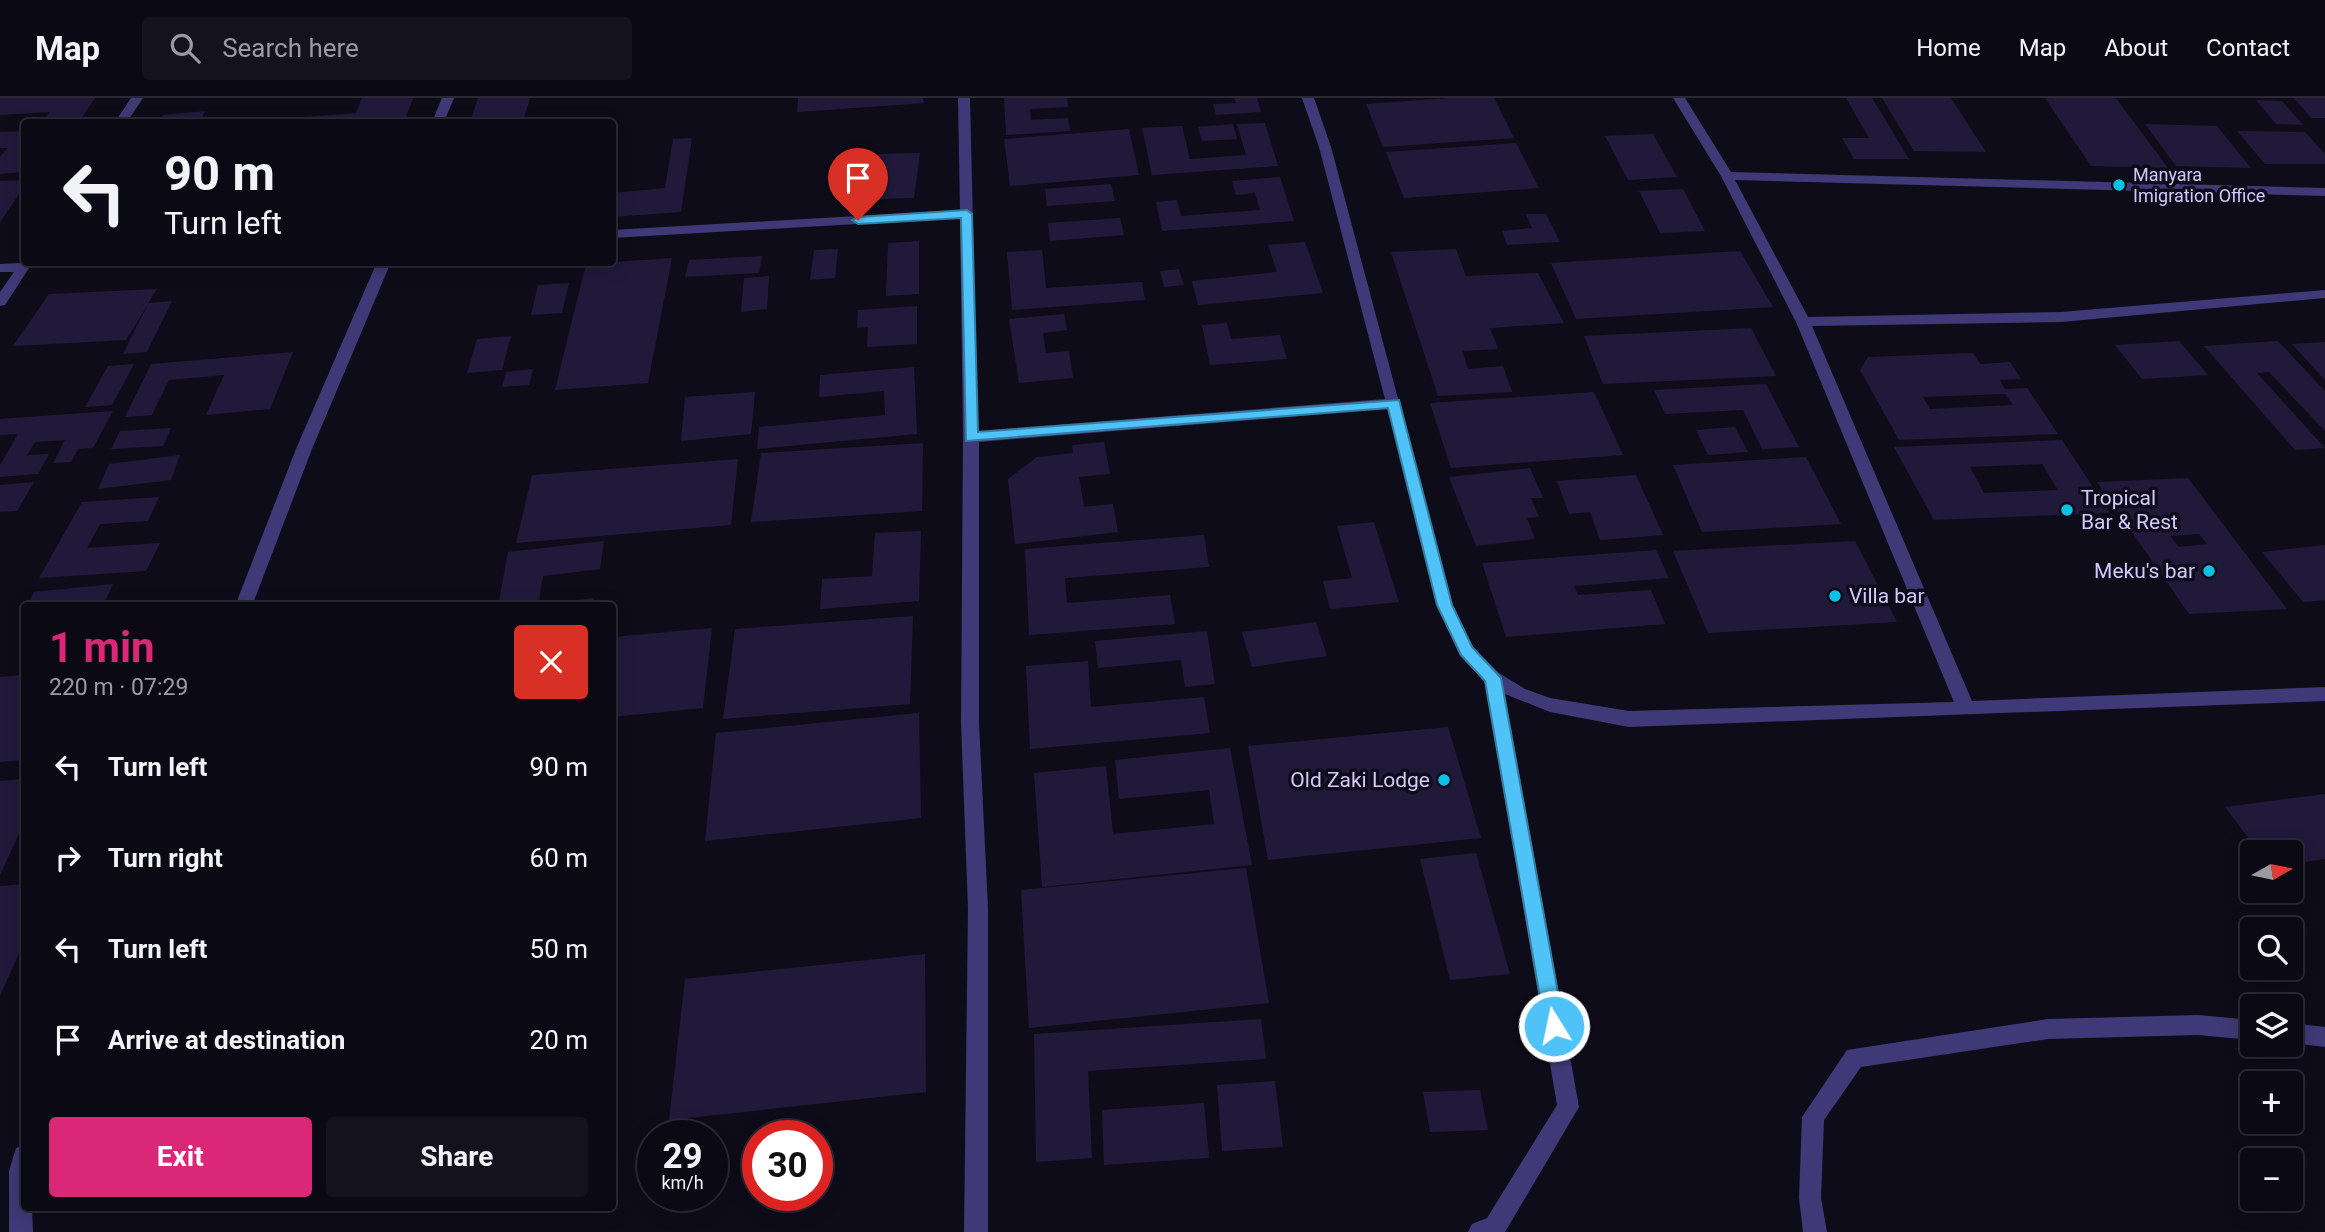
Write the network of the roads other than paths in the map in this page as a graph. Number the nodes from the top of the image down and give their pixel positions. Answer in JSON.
{"nodes":[{"id":1,"x":137,"y":98,"type":"edge"},
{"id":2,"x":448,"y":98,"type":"edge"},
{"id":3,"x":964,"y":98,"type":"edge"},
{"id":4,"x":1308,"y":98,"type":"edge"},
{"id":5,"x":1679,"y":98,"type":"edge"},
{"id":6,"x":123,"y":119,"type":"edge"},
{"id":7,"x":439,"y":119,"type":"edge"},
{"id":8,"x":1727,"y":176,"type":"junction"},
{"id":9,"x":2325,"y":192,"type":"edge"},
{"id":10,"x":967,"y":214,"type":"junction"},
{"id":11,"x":616,"y":234,"type":"edge"},
{"id":12,"x":21,"y":265,"type":"edge"},
{"id":13,"x":24,"y":266,"type":"edge"},
{"id":14,"x":382,"y":266,"type":"edge"},
{"id":15,"x":0,"y":268,"type":"edge"},
{"id":16,"x":2325,"y":294,"type":"edge"},
{"id":17,"x":0,"y":302,"type":"edge"},
{"id":18,"x":1803,"y":322,"type":"junction"},
{"id":19,"x":1394,"y":403,"type":"junction"},
{"id":20,"x":971,"y":438,"type":"junction"},
{"id":21,"x":245,"y":602,"type":"edge"},
{"id":22,"x":1493,"y":678,"type":"junction"},
{"id":23,"x":2325,"y":694,"type":"edge"},
{"id":24,"x":1966,"y":709,"type":"junction"},
{"id":25,"x":2240,"y":1029,"type":"edge"},
{"id":26,"x":2303,"y":1034,"type":"edge"},
{"id":27,"x":2325,"y":1037,"type":"edge"},
{"id":28,"x":21,"y":1167,"type":"edge"},
{"id":29,"x":21,"y":1232,"type":"edge"},
{"id":30,"x":976,"y":1232,"type":"edge"},
{"id":31,"x":1480,"y":1232,"type":"edge"},
{"id":32,"x":1815,"y":1232,"type":"edge"}],
"edges":[{"from":1,"to":6,"type":"street"},
{"from":2,"to":7,"type":"street"},
{"from":3,"to":10,"type":"street"},
{"from":4,"to":19,"type":"street"},
{"from":5,"to":8,"type":"street"},
{"from":8,"to":9,"type":"street"},
{"from":8,"to":18,"type":"street"},
{"from":10,"to":11,"type":"street"},
{"from":10,"to":20,"type":"street"},
{"from":12,"to":15,"type":"street"},
{"from":13,"to":17,"type":"street"},
{"from":14,"to":21,"type":"street"},
{"from":16,"to":18,"type":"street"},
{"from":18,"to":24,"type":"street"},
{"from":19,"to":20,"type":"street"},
{"from":19,"to":22,"type":"street"},
{"from":20,"to":30,"type":"street"},
{"from":22,"to":24,"type":"street"},
{"from":22,"to":31,"type":"street"},
{"from":23,"to":24,"type":"street"},
{"from":25,"to":32,"type":"street"},
{"from":26,"to":27,"type":"street"},
{"from":28,"to":29,"type":"street"}]}
